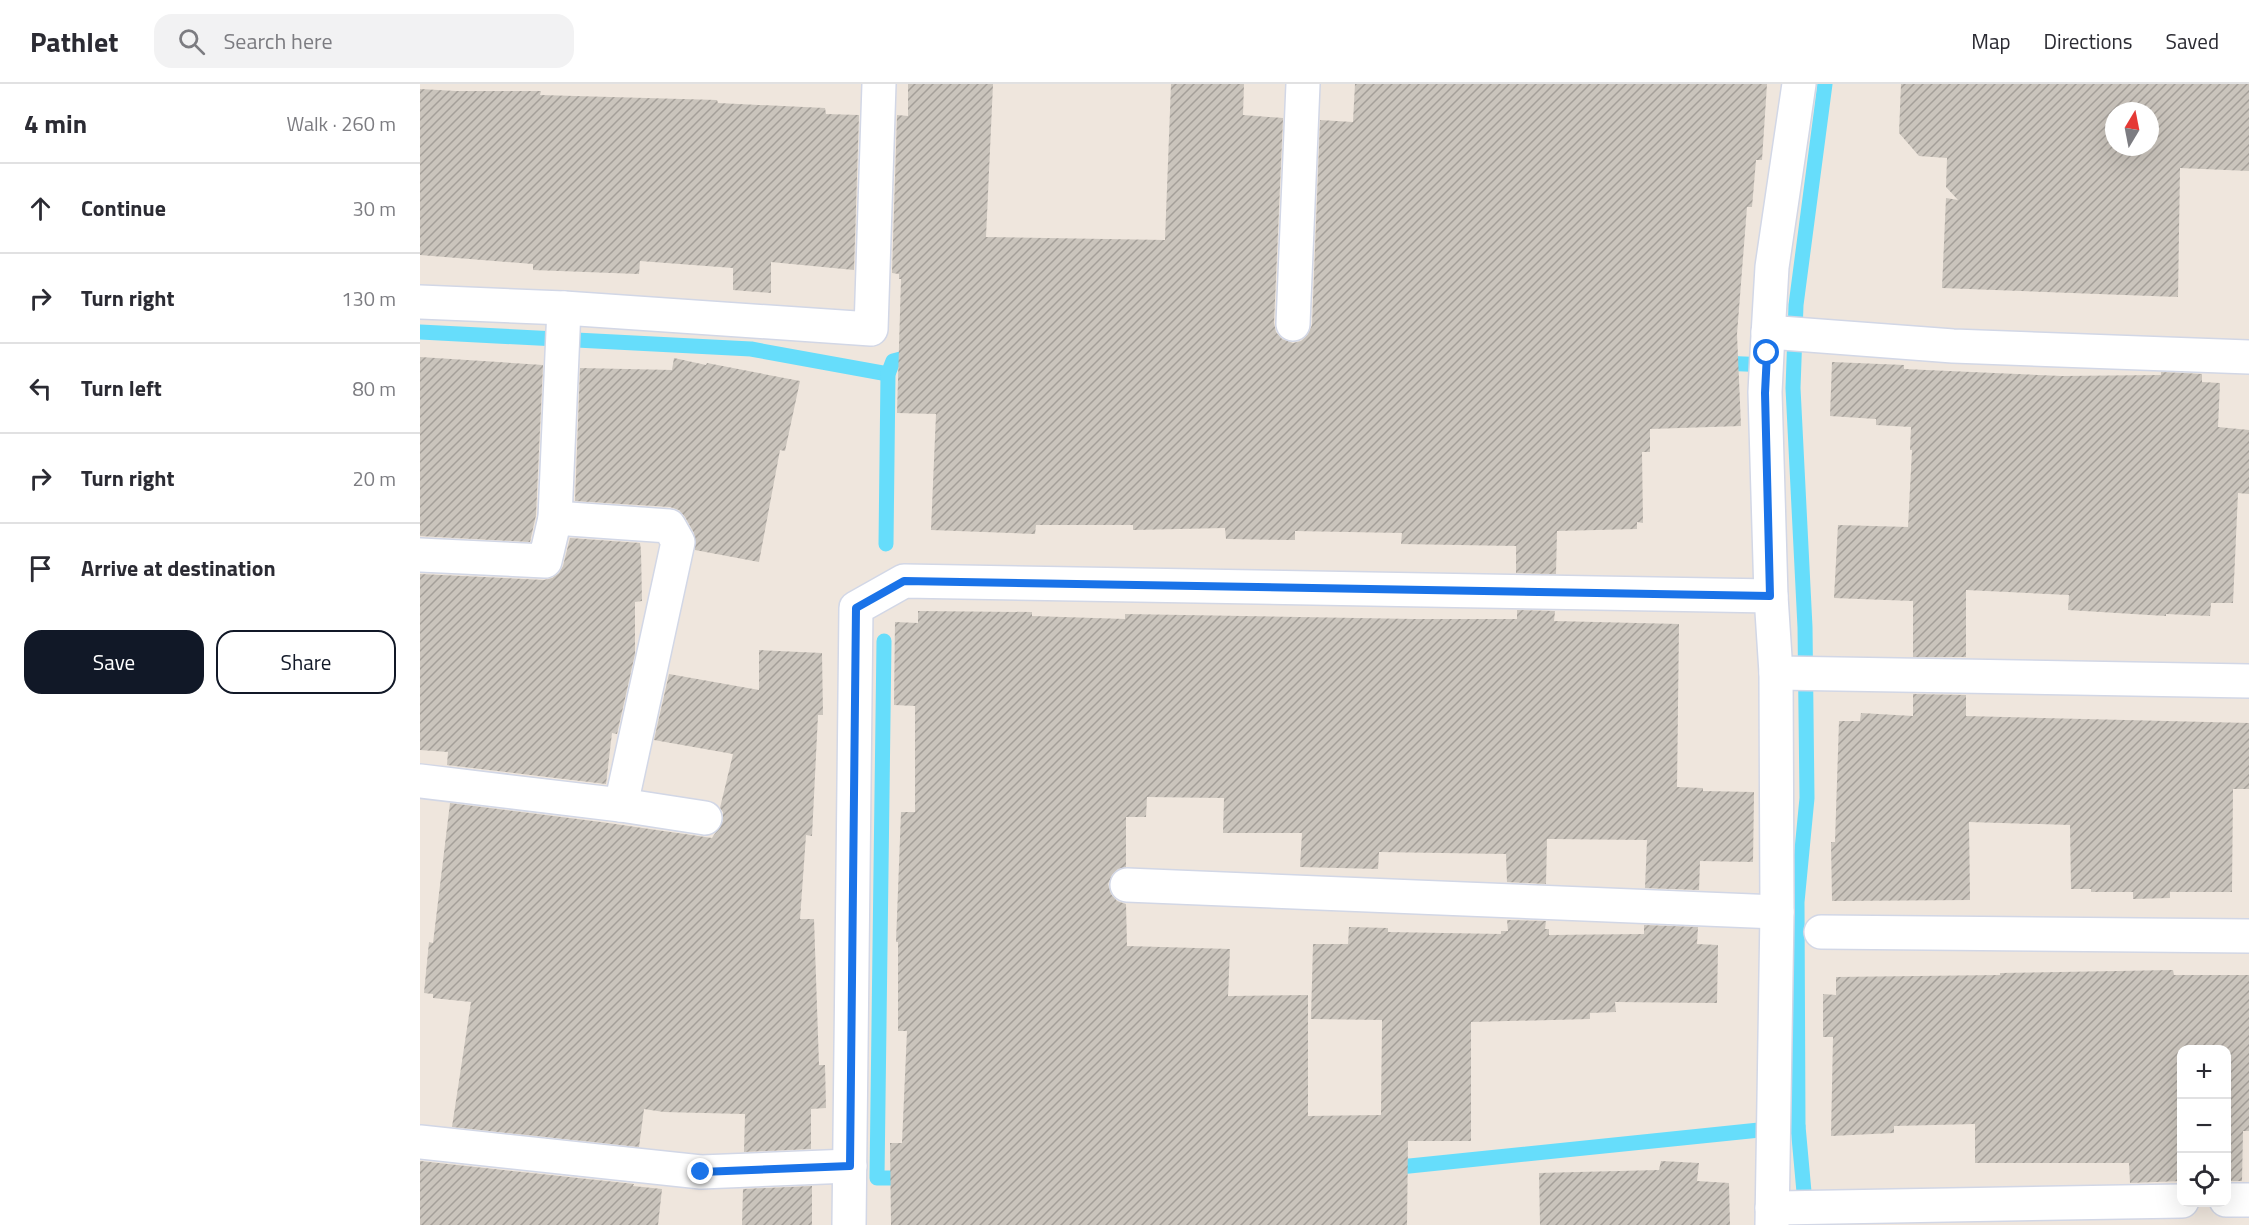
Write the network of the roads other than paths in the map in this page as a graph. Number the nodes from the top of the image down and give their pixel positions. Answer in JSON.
{"nodes":[{"id":1,"x":879,"y":84,"type":"edge"},
{"id":2,"x":1303,"y":84,"type":"edge"},
{"id":3,"x":1799,"y":84,"type":"edge"},
{"id":4,"x":420,"y":302,"type":"edge"},
{"id":5,"x":1293,"y":324,"type":"dead end"},
{"id":6,"x":563,"y":329,"type":"junction"},
{"id":7,"x":1778,"y":345,"type":"junction"},
{"id":8,"x":2249,"y":357,"type":"edge"},
{"id":9,"x":555,"y":518,"type":"junction"},
{"id":10,"x":420,"y":555,"type":"edge"},
{"id":11,"x":1770,"y":596,"type":"junction"},
{"id":12,"x":1796,"y":673,"type":"junction"},
{"id":13,"x":2249,"y":681,"type":"edge"},
{"id":14,"x":421,"y":788,"type":"edge"},
{"id":15,"x":621,"y":805,"type":"junction"},
{"id":16,"x":705,"y":818,"type":"dead end"},
{"id":17,"x":1127,"y":885,"type":"dead end"},
{"id":18,"x":1777,"y":912,"type":"junction"},
{"id":19,"x":1821,"y":933,"type":"dead end"},
{"id":20,"x":2249,"y":936,"type":"edge"},
{"id":21,"x":420,"y":1142,"type":"edge"},
{"id":22,"x":850,"y":1166,"type":"junction"},
{"id":23,"x":2231,"y":1200,"type":"edge"},
{"id":24,"x":2249,"y":1200,"type":"edge"},
{"id":25,"x":2177,"y":1201,"type":"edge"},
{"id":26,"x":1778,"y":1214,"type":"edge"},
{"id":27,"x":849,"y":1225,"type":"edge"}],
"edges":[{"from":1,"to":6,"type":"street"},
{"from":2,"to":5,"type":"street"},
{"from":3,"to":7,"type":"street"},
{"from":4,"to":6,"type":"street"},
{"from":6,"to":9,"type":"street"},
{"from":7,"to":8,"type":"street"},
{"from":7,"to":11,"type":"street"},
{"from":9,"to":10,"type":"street"},
{"from":9,"to":15,"type":"street"},
{"from":11,"to":12,"type":"street"},
{"from":11,"to":22,"type":"street"},
{"from":12,"to":13,"type":"street"},
{"from":12,"to":18,"type":"street"},
{"from":14,"to":15,"type":"street"},
{"from":15,"to":16,"type":"street"},
{"from":17,"to":18,"type":"street"},
{"from":18,"to":26,"type":"street"},
{"from":19,"to":20,"type":"street"},
{"from":21,"to":22,"type":"street"},
{"from":22,"to":27,"type":"street"},
{"from":23,"to":24,"type":"street"},
{"from":25,"to":26,"type":"street"}]}
